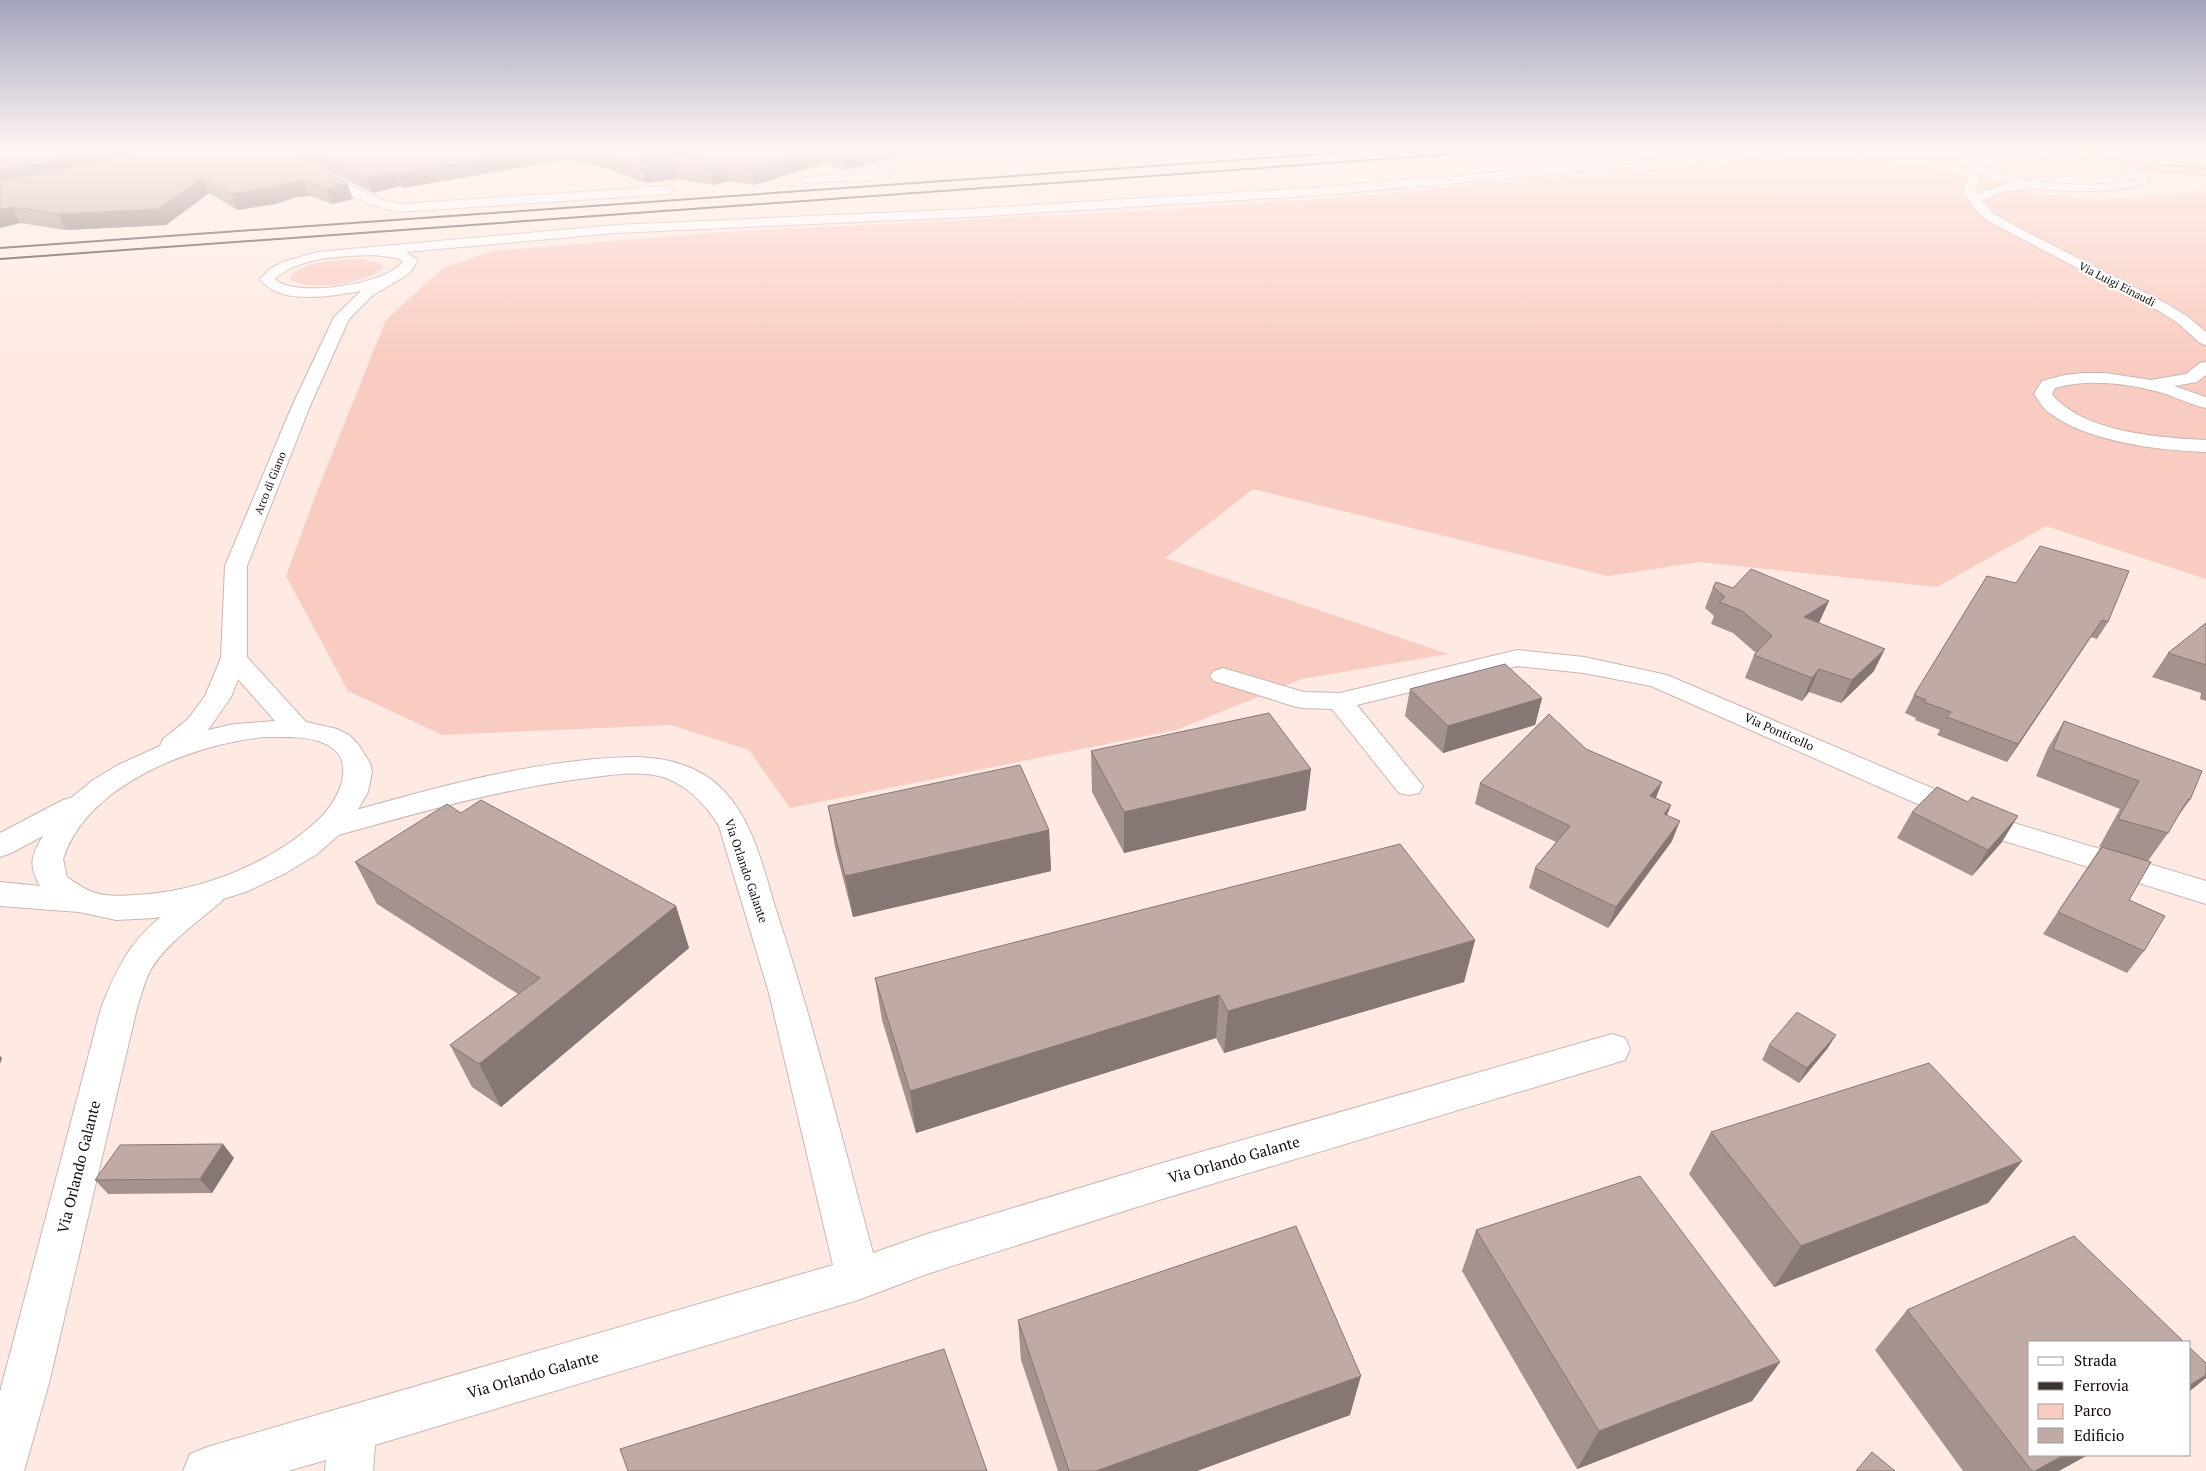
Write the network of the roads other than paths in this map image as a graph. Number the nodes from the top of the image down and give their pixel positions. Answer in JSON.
{"nodes":[{"id":1,"x":834,"y":219,"type":"edge"},
{"id":2,"x":1993,"y":219,"type":"edge"},
{"id":3,"x":520,"y":238,"type":"junction"},
{"id":4,"x":375,"y":251,"type":"junction"},
{"id":5,"x":412,"y":264,"type":"junction"},
{"id":6,"x":394,"y":277,"type":"junction"},
{"id":7,"x":304,"y":292,"type":"junction"},
{"id":8,"x":342,"y":317,"type":"junction"},
{"id":9,"x":2206,"y":340,"type":"edge"},
{"id":10,"x":2206,"y":367,"type":"edge"},
{"id":11,"x":2145,"y":385,"type":"junction"},
{"id":12,"x":2206,"y":402,"type":"edge"},
{"id":13,"x":2206,"y":446,"type":"edge"},
{"id":14,"x":234,"y":658,"type":"junction"},
{"id":15,"x":1223,"y":676,"type":"dead end"},
{"id":16,"x":1340,"y":702,"type":"junction"},
{"id":17,"x":296,"y":729,"type":"junction"},
{"id":18,"x":158,"y":756,"type":"junction"},
{"id":19,"x":1409,"y":786,"type":"dead end"},
{"id":20,"x":84,"y":802,"type":"junction"},
{"id":21,"x":328,"y":828,"type":"junction"},
{"id":22,"x":0,"y":846,"type":"edge"},
{"id":23,"x":211,"y":893,"type":"junction"},
{"id":24,"x":2206,"y":893,"type":"edge"},
{"id":25,"x":0,"y":894,"type":"edge"},
{"id":26,"x":80,"y":901,"type":"junction"},
{"id":27,"x":1612,"y":1049,"type":"dead end"},
{"id":28,"x":858,"y":1279,"type":"junction"},
{"id":29,"x":351,"y":1449,"type":"edge"},
{"id":30,"x":0,"y":1471,"type":"edge"},
{"id":31,"x":207,"y":1471,"type":"edge"}],
"edges":[{"from":1,"to":3,"type":"main road"},
{"from":2,"to":9,"type":"main road","name":"Via Luigi Einaudi"},
{"from":3,"to":4,"type":"main road"},
{"from":3,"to":5,"type":"main road"},
{"from":4,"to":5,"type":"main road"},
{"from":4,"to":7,"type":"main road"},
{"from":5,"to":6,"type":"main road"},
{"from":6,"to":7,"type":"main road"},
{"from":6,"to":8,"type":"main road","name":"Arco di Giano"},
{"from":7,"to":8,"type":"main road"},
{"from":8,"to":14,"type":"main road","name":"Arco di Giano"},
{"from":10,"to":11,"type":"main road"},
{"from":11,"to":12,"type":"main road"},
{"from":11,"to":13,"type":"main road"},
{"from":14,"to":17,"type":"main road"},
{"from":14,"to":18,"type":"main road","name":"Arco di Giano"},
{"from":15,"to":16,"type":"main road","name":"Via Ponticello"},
{"from":16,"to":19,"type":"main road"},
{"from":16,"to":24,"type":"main road","name":"Via Ponticello"},
{"from":17,"to":18,"type":"main road"},
{"from":17,"to":21,"type":"main road"},
{"from":18,"to":20,"type":"main road"},
{"from":20,"to":22,"type":"main road"},
{"from":20,"to":26,"type":"main road"},
{"from":21,"to":23,"type":"main road"},
{"from":21,"to":28,"type":"main road","name":"Via Orlando Galante"},
{"from":23,"to":26,"type":"main road"},
{"from":23,"to":30,"type":"main road","name":"Via Orlando Galante"},
{"from":25,"to":26,"type":"main road"},
{"from":27,"to":28,"type":"main road","name":"Via Orlando Galante"},
{"from":28,"to":29,"type":"main road","name":"Via Orlando Galante"},
{"from":29,"to":31,"type":"main road","name":"Via Orlando Galante"}]}
